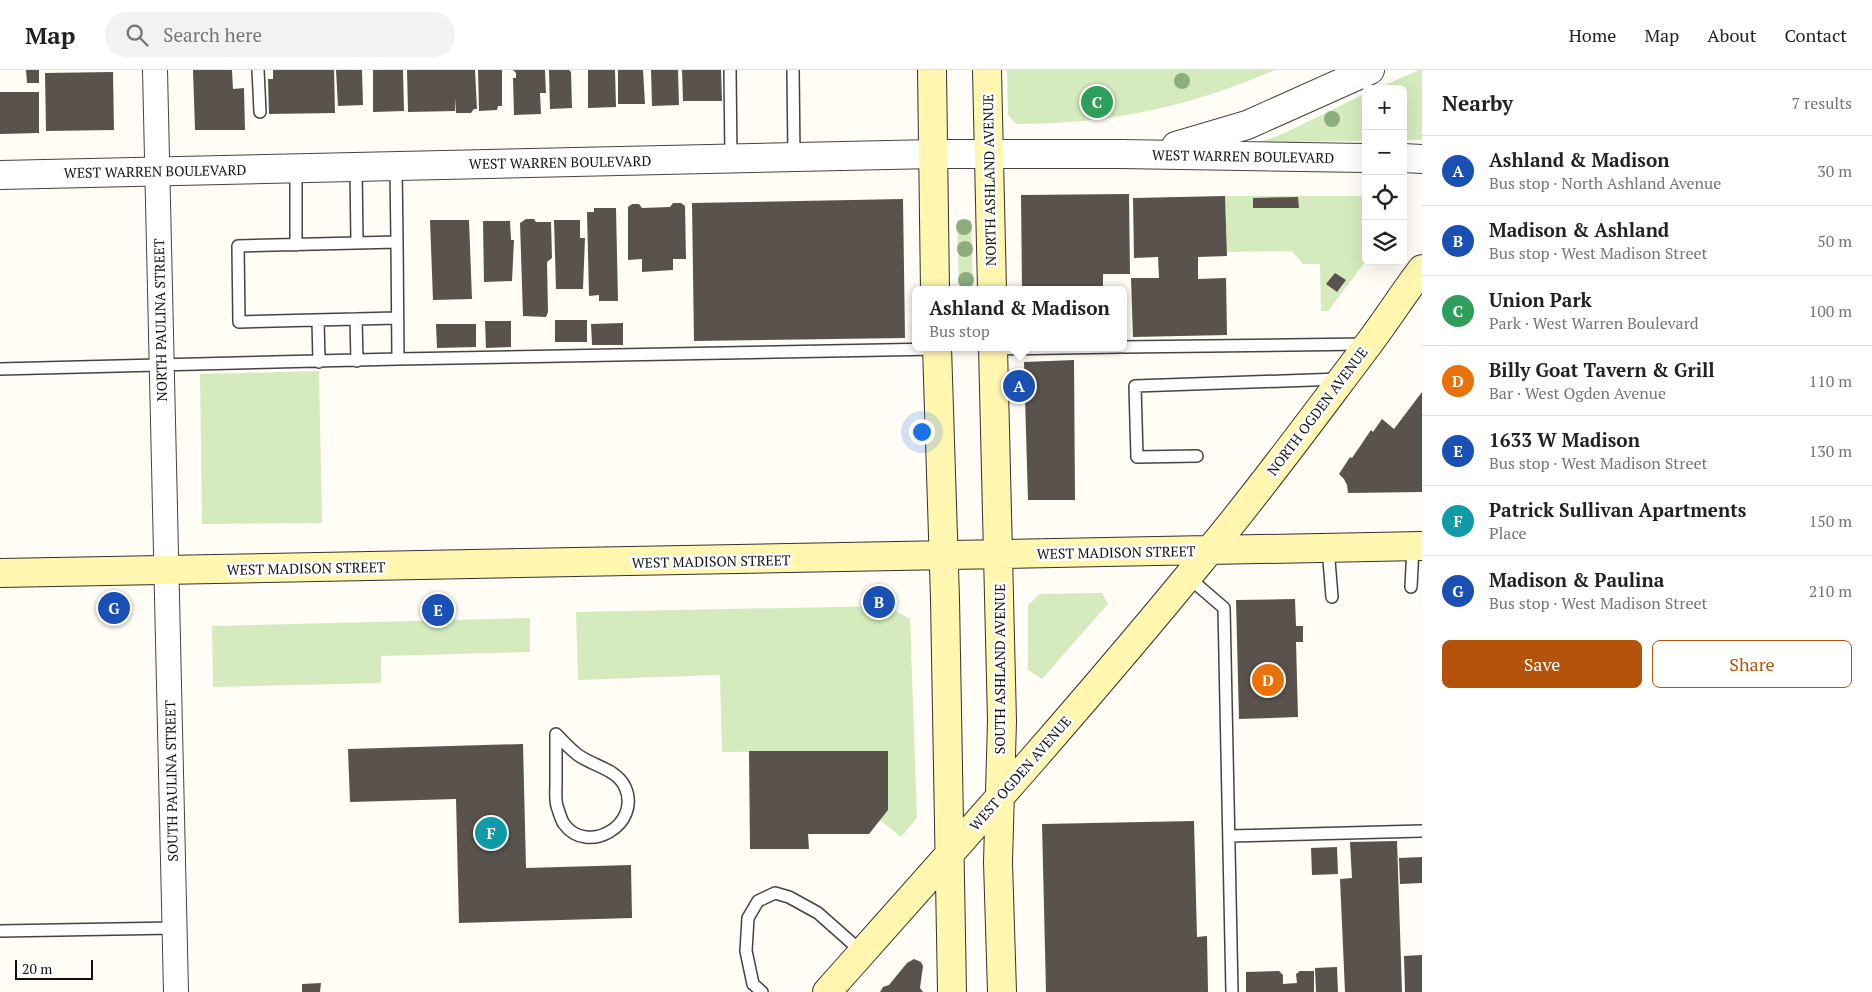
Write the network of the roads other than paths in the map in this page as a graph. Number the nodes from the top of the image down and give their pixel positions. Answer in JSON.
{"nodes":[{"id":1,"x":155,"y":70,"type":"edge"},
{"id":2,"x":258,"y":70,"type":"edge"},
{"id":3,"x":730,"y":70,"type":"edge"},
{"id":4,"x":793,"y":70,"type":"edge"},
{"id":5,"x":932,"y":70,"type":"edge"},
{"id":6,"x":987,"y":70,"type":"edge"},
{"id":7,"x":1370,"y":70,"type":"edge"},
{"id":8,"x":260,"y":112,"type":"dead end"},
{"id":9,"x":934,"y":154,"type":"junction"},
{"id":10,"x":988,"y":154,"type":"junction"},
{"id":11,"x":1120,"y":154,"type":"junction"},
{"id":12,"x":794,"y":157,"type":"junction"},
{"id":13,"x":1362,"y":158,"type":"edge"},
{"id":14,"x":1407,"y":158,"type":"edge"},
{"id":15,"x":731,"y":159,"type":"junction"},
{"id":16,"x":1422,"y":159,"type":"edge"},
{"id":17,"x":396,"y":166,"type":"junction"},
{"id":18,"x":356,"y":167,"type":"junction"},
{"id":19,"x":296,"y":168,"type":"junction"},
{"id":20,"x":157,"y":171,"type":"junction"},
{"id":21,"x":0,"y":175,"type":"edge"},
{"id":22,"x":397,"y":242,"type":"junction"},
{"id":23,"x":357,"y":243,"type":"junction"},
{"id":24,"x":296,"y":245,"type":"junction"},
{"id":25,"x":1414,"y":284,"type":"edge"},
{"id":26,"x":936,"y":286,"type":"edge"},
{"id":27,"x":992,"y":286,"type":"edge"},
{"id":28,"x":397,"y":318,"type":"junction"},
{"id":29,"x":356,"y":319,"type":"junction"},
{"id":30,"x":318,"y":320,"type":"junction"},
{"id":31,"x":1368,"y":344,"type":"junction"},
{"id":32,"x":1127,"y":347,"type":"edge"},
{"id":33,"x":912,"y":349,"type":"edge"},
{"id":34,"x":937,"y":351,"type":"edge"},
{"id":35,"x":993,"y":351,"type":"edge"},
{"id":36,"x":398,"y":359,"type":"junction"},
{"id":37,"x":357,"y":361,"type":"junction"},
{"id":38,"x":319,"y":362,"type":"junction"},
{"id":39,"x":161,"y":365,"type":"junction"},
{"id":40,"x":0,"y":369,"type":"edge"},
{"id":41,"x":1342,"y":379,"type":"junction"},
{"id":42,"x":1197,"y":456,"type":"dead end"},
{"id":43,"x":1418,"y":546,"type":"edge"},
{"id":44,"x":1328,"y":548,"type":"junction"},
{"id":45,"x":1210,"y":550,"type":"junction"},
{"id":46,"x":998,"y":555,"type":"junction"},
{"id":47,"x":942,"y":556,"type":"junction"},
{"id":48,"x":166,"y":570,"type":"junction"},
{"id":49,"x":0,"y":573,"type":"edge"},
{"id":50,"x":1188,"y":577,"type":"junction"},
{"id":51,"x":1411,"y":587,"type":"dead end"},
{"id":52,"x":1332,"y":597,"type":"dead end"},
{"id":53,"x":556,"y":734,"type":"joint"},
{"id":54,"x":998,"y":800,"type":"junction"},
{"id":55,"x":1422,"y":831,"type":"edge"},
{"id":56,"x":1228,"y":836,"type":"junction"},
{"id":57,"x":950,"y":852,"type":"junction"},
{"id":58,"x":174,"y":928,"type":"junction"},
{"id":59,"x":0,"y":931,"type":"edge"},
{"id":60,"x":862,"y":952,"type":"junction"},
{"id":61,"x":176,"y":992,"type":"edge"},
{"id":62,"x":762,"y":992,"type":"edge"},
{"id":63,"x":827,"y":992,"type":"edge"},
{"id":64,"x":952,"y":992,"type":"edge"},
{"id":65,"x":1002,"y":992,"type":"edge"},
{"id":66,"x":1232,"y":992,"type":"edge"}],
"edges":[{"from":1,"to":20,"type":"street","name":"NORTH PAULINA STREET"},
{"from":2,"to":8,"type":"lane"},
{"from":3,"to":15,"type":"lane"},
{"from":4,"to":12,"type":"lane"},
{"from":5,"to":9,"type":"main road"},
{"from":6,"to":10,"type":"main road","name":"NORTH ASHLAND AVENUE"},
{"from":7,"to":11,"type":"street","name":"WEST WARREN BOULEVARD"},
{"from":9,"to":10,"type":"street","name":"WEST WARREN BOULEVARD"},
{"from":9,"to":12,"type":"street","name":"WEST WARREN BOULEVARD"},
{"from":9,"to":26,"type":"main road"},
{"from":10,"to":11,"type":"street","name":"WEST WARREN BOULEVARD"},
{"from":10,"to":27,"type":"main road","name":"NORTH ASHLAND AVENUE"},
{"from":11,"to":13,"type":"street","name":"WEST WARREN BOULEVARD"},
{"from":12,"to":15,"type":"street","name":"WEST WARREN BOULEVARD"},
{"from":14,"to":16,"type":"street"},
{"from":15,"to":17,"type":"street","name":"WEST WARREN BOULEVARD"},
{"from":17,"to":18,"type":"street","name":"WEST WARREN BOULEVARD"},
{"from":17,"to":22,"type":"lane"},
{"from":18,"to":19,"type":"street","name":"WEST WARREN BOULEVARD"},
{"from":18,"to":23,"type":"lane"},
{"from":19,"to":20,"type":"street","name":"WEST WARREN BOULEVARD"},
{"from":19,"to":24,"type":"lane"},
{"from":20,"to":21,"type":"street","name":"WEST WARREN BOULEVARD"},
{"from":20,"to":39,"type":"street","name":"NORTH PAULINA STREET"},
{"from":22,"to":23,"type":"lane"},
{"from":22,"to":28,"type":"lane"},
{"from":23,"to":24,"type":"lane"},
{"from":24,"to":30,"type":"lane"},
{"from":25,"to":31,"type":"main road","name":"NORTH OGDEN AVENUE"},
{"from":28,"to":29,"type":"lane"},
{"from":28,"to":36,"type":"lane"},
{"from":29,"to":30,"type":"lane"},
{"from":29,"to":37,"type":"lane"},
{"from":30,"to":38,"type":"lane"},
{"from":31,"to":32,"type":"lane"},
{"from":31,"to":41,"type":"main road","name":"NORTH OGDEN AVENUE"},
{"from":33,"to":36,"type":"lane"},
{"from":34,"to":47,"type":"main road"},
{"from":35,"to":46,"type":"main road"},
{"from":36,"to":37,"type":"lane"},
{"from":37,"to":38,"type":"lane"},
{"from":38,"to":39,"type":"lane"},
{"from":39,"to":40,"type":"lane"},
{"from":39,"to":48,"type":"street","name":"NORTH PAULINA STREET"},
{"from":41,"to":42,"type":"lane"},
{"from":41,"to":45,"type":"main road","name":"NORTH OGDEN AVENUE"},
{"from":43,"to":44,"type":"main road","name":"WEST MADISON STREET"},
{"from":43,"to":51,"type":"lane"},
{"from":44,"to":45,"type":"main road","name":"WEST MADISON STREET"},
{"from":44,"to":52,"type":"lane"},
{"from":45,"to":46,"type":"main road","name":"WEST MADISON STREET"},
{"from":45,"to":50,"type":"main road","name":"WEST OGDEN AVENUE"},
{"from":46,"to":47,"type":"main road","name":"WEST MADISON STREET"},
{"from":46,"to":54,"type":"main road","name":"SOUTH ASHLAND AVENUE"},
{"from":47,"to":48,"type":"main road","name":"WEST MADISON STREET"},
{"from":47,"to":57,"type":"main road"},
{"from":48,"to":49,"type":"main road","name":"WEST MADISON STREET"},
{"from":48,"to":58,"type":"street","name":"SOUTH PAULINA STREET"},
{"from":50,"to":54,"type":"main road","name":"WEST OGDEN AVENUE"},
{"from":50,"to":56,"type":"lane"},
{"from":53,"to":53,"type":"lane"},
{"from":54,"to":57,"type":"main road","name":"WEST OGDEN AVENUE"},
{"from":54,"to":65,"type":"main road","name":"SOUTH ASHLAND AVENUE"},
{"from":55,"to":56,"type":"lane"},
{"from":56,"to":66,"type":"lane"},
{"from":57,"to":60,"type":"main road","name":"WEST OGDEN AVENUE"},
{"from":57,"to":64,"type":"main road"},
{"from":58,"to":59,"type":"lane"},
{"from":58,"to":61,"type":"street","name":"SOUTH PAULINA STREET"},
{"from":60,"to":62,"type":"lane"},
{"from":60,"to":63,"type":"main road","name":"WEST OGDEN AVENUE"}]}
